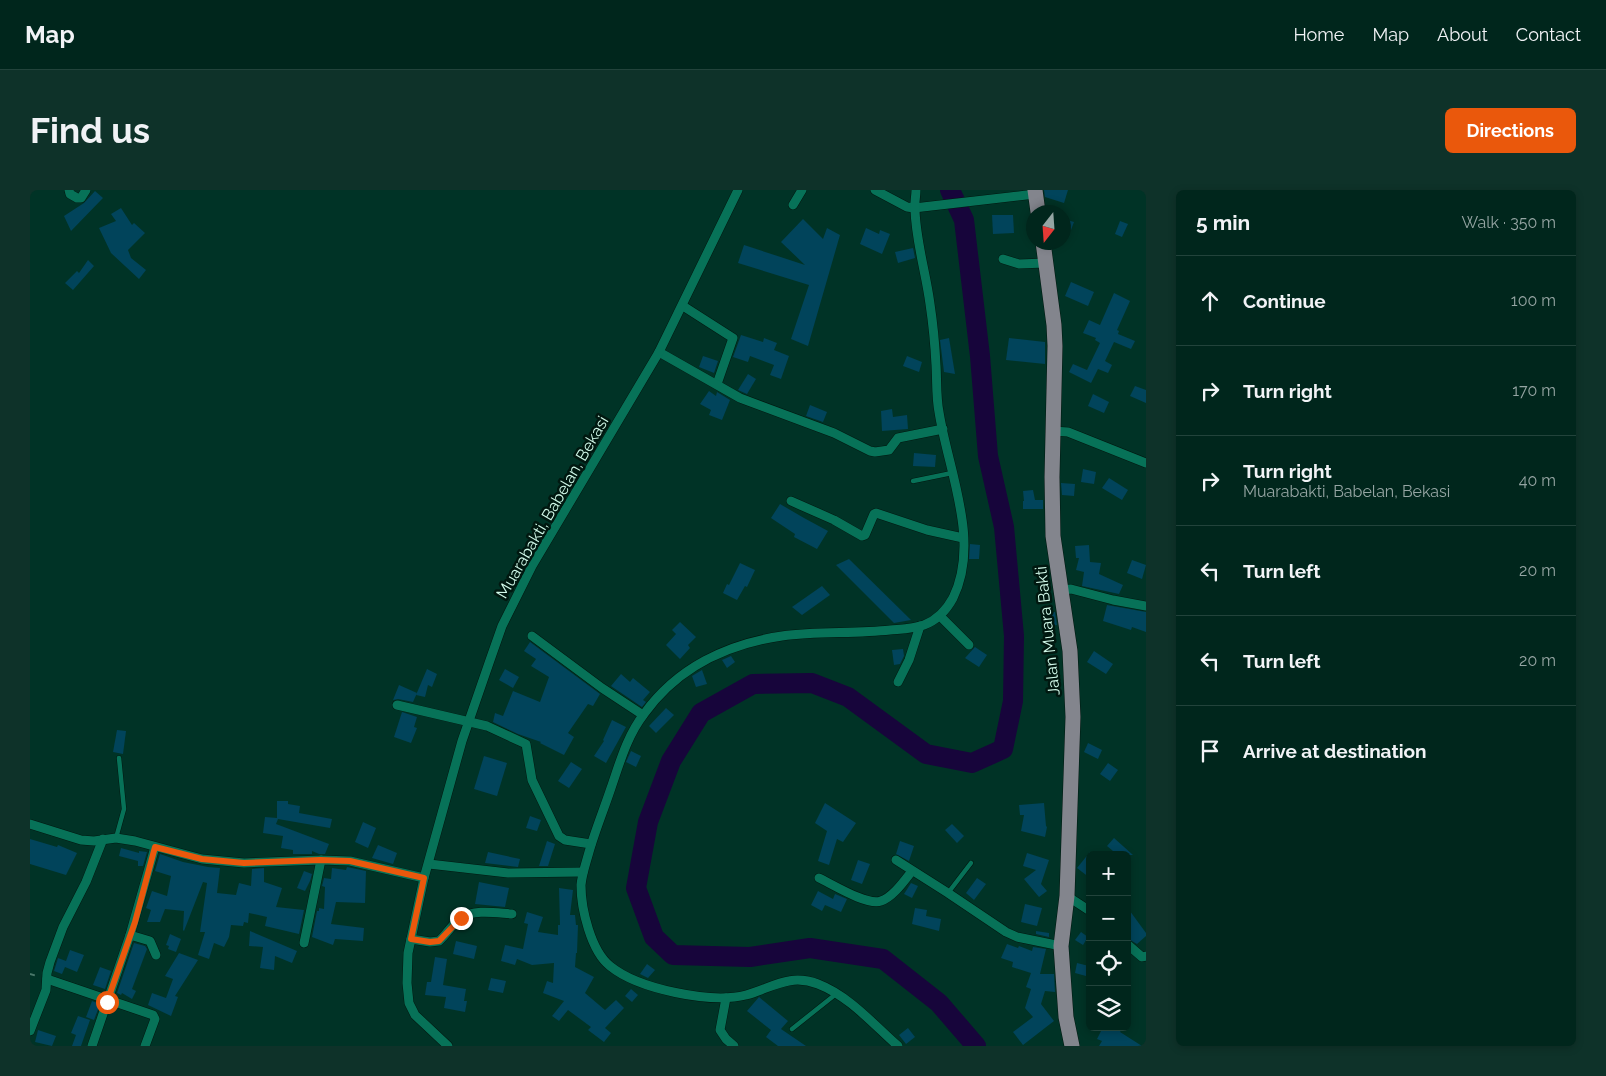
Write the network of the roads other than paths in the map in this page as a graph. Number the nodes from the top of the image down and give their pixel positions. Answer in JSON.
{"nodes":[{"id":1,"x":69,"y":190,"type":"edge"},
{"id":2,"x":86,"y":190,"type":"edge"},
{"id":3,"x":738,"y":190,"type":"edge"},
{"id":4,"x":802,"y":190,"type":"edge"},
{"id":5,"x":875,"y":190,"type":"edge"},
{"id":6,"x":916,"y":190,"type":"edge"},
{"id":7,"x":1035,"y":192,"type":"edge"},
{"id":8,"x":794,"y":205,"type":"dead end"},
{"id":9,"x":1037,"y":205,"type":"edge"},
{"id":10,"x":914,"y":208,"type":"junction"},
{"id":11,"x":1043,"y":250,"type":"edge"},
{"id":12,"x":1003,"y":259,"type":"dead end"},
{"id":13,"x":1045,"y":263,"type":"junction"},
{"id":14,"x":682,"y":306,"type":"junction"},
{"id":15,"x":659,"y":352,"type":"junction"},
{"id":16,"x":717,"y":384,"type":"junction"},
{"id":17,"x":943,"y":430,"type":"junction"},
{"id":18,"x":1053,"y":431,"type":"junction"},
{"id":19,"x":1146,"y":463,"type":"edge"},
{"id":20,"x":954,"y":473,"type":"junction"},
{"id":21,"x":913,"y":481,"type":"dead end"},
{"id":22,"x":791,"y":501,"type":"dead end"},
{"id":23,"x":963,"y":538,"type":"junction"},
{"id":24,"x":1061,"y":590,"type":"junction"},
{"id":25,"x":1146,"y":606,"type":"edge"},
{"id":26,"x":940,"y":616,"type":"junction"},
{"id":27,"x":920,"y":626,"type":"junction"},
{"id":28,"x":532,"y":636,"type":"dead end"},
{"id":29,"x":970,"y":645,"type":"dead end"},
{"id":30,"x":898,"y":682,"type":"dead end"},
{"id":31,"x":397,"y":705,"type":"dead end"},
{"id":32,"x":643,"y":714,"type":"junction"},
{"id":33,"x":469,"y":723,"type":"junction"},
{"id":34,"x":119,"y":758,"type":"dead end"},
{"id":35,"x":30,"y":824,"type":"edge"},
{"id":36,"x":116,"y":838,"type":"junction"},
{"id":37,"x":104,"y":839,"type":"junction"},
{"id":38,"x":592,"y":844,"type":"junction"},
{"id":39,"x":155,"y":847,"type":"junction"},
{"id":40,"x":320,"y":860,"type":"junction"},
{"id":41,"x":896,"y":860,"type":"dead end"},
{"id":42,"x":971,"y":863,"type":"dead end"},
{"id":43,"x":429,"y":864,"type":"junction"},
{"id":44,"x":912,"y":871,"type":"junction"},
{"id":45,"x":583,"y":872,"type":"junction"},
{"id":46,"x":424,"y":878,"type":"junction"},
{"id":47,"x":819,"y":878,"type":"dead end"},
{"id":48,"x":948,"y":893,"type":"junction"},
{"id":49,"x":1067,"y":896,"type":"junction"},
{"id":50,"x":1086,"y":908,"type":"edge"},
{"id":51,"x":512,"y":914,"type":"dead end"},
{"id":52,"x":130,"y":936,"type":"junction"},
{"id":53,"x":411,"y":939,"type":"junction"},
{"id":54,"x":304,"y":942,"type":"dead end"},
{"id":55,"x":1062,"y":946,"type":"junction"},
{"id":56,"x":1131,"y":947,"type":"edge"},
{"id":57,"x":156,"y":955,"type":"dead end"},
{"id":58,"x":1146,"y":956,"type":"edge"},
{"id":59,"x":47,"y":979,"type":"junction"},
{"id":60,"x":836,"y":994,"type":"junction"},
{"id":61,"x":726,"y":998,"type":"junction"},
{"id":62,"x":108,"y":1000,"type":"junction"},
{"id":63,"x":792,"y":1029,"type":"dead end"},
{"id":64,"x":30,"y":1030,"type":"edge"},
{"id":65,"x":92,"y":1046,"type":"edge"},
{"id":66,"x":145,"y":1046,"type":"edge"},
{"id":67,"x":448,"y":1046,"type":"edge"},
{"id":68,"x":734,"y":1046,"type":"edge"},
{"id":69,"x":898,"y":1046,"type":"edge"},
{"id":70,"x":1072,"y":1046,"type":"edge"}],
"edges":[{"from":1,"to":2,"type":"street"},
{"from":3,"to":14,"type":"street","name":"Muarabakti, Babelan, Bekasi"},
{"from":4,"to":8,"type":"street"},
{"from":5,"to":10,"type":"street"},
{"from":6,"to":10,"type":"street"},
{"from":7,"to":9,"type":"main road"},
{"from":7,"to":10,"type":"street"},
{"from":10,"to":17,"type":"street"},
{"from":11,"to":13,"type":"main road","name":"Jalan Muara Bakti"},
{"from":12,"to":13,"type":"street"},
{"from":13,"to":18,"type":"main road","name":"Jalan Muara Bakti"},
{"from":14,"to":15,"type":"street","name":"Muarabakti, Babelan, Bekasi"},
{"from":14,"to":16,"type":"street"},
{"from":15,"to":16,"type":"street"},
{"from":15,"to":33,"type":"street","name":"Muarabakti, Babelan, Bekasi"},
{"from":16,"to":17,"type":"street"},
{"from":17,"to":20,"type":"street"},
{"from":18,"to":19,"type":"street"},
{"from":18,"to":24,"type":"main road","name":"Jalan Muara Bakti"},
{"from":20,"to":21,"type":"lane"},
{"from":20,"to":23,"type":"street"},
{"from":22,"to":23,"type":"street"},
{"from":23,"to":26,"type":"street"},
{"from":24,"to":25,"type":"street"},
{"from":24,"to":49,"type":"main road","name":"Jalan Muara Bakti"},
{"from":26,"to":27,"type":"street"},
{"from":26,"to":29,"type":"street"},
{"from":27,"to":30,"type":"street"},
{"from":27,"to":32,"type":"street"},
{"from":28,"to":32,"type":"street"},
{"from":31,"to":33,"type":"street"},
{"from":32,"to":38,"type":"street"},
{"from":33,"to":38,"type":"street"},
{"from":33,"to":43,"type":"street","name":"Muarabakti, Babelan, Bekasi"},
{"from":34,"to":36,"type":"lane"},
{"from":35,"to":37,"type":"street"},
{"from":36,"to":37,"type":"street"},
{"from":36,"to":39,"type":"street"},
{"from":37,"to":59,"type":"street"},
{"from":38,"to":45,"type":"street"},
{"from":39,"to":40,"type":"street"},
{"from":39,"to":52,"type":"street"},
{"from":40,"to":46,"type":"street"},
{"from":40,"to":54,"type":"street"},
{"from":41,"to":44,"type":"street"},
{"from":42,"to":48,"type":"lane"},
{"from":43,"to":45,"type":"street"},
{"from":43,"to":46,"type":"street","name":"Muarabakti, Babelan, Bekasi"},
{"from":44,"to":47,"type":"street"},
{"from":44,"to":48,"type":"street"},
{"from":45,"to":61,"type":"street"},
{"from":46,"to":53,"type":"street","name":"Muarabakti, Babelan, Bekasi"},
{"from":48,"to":55,"type":"street"},
{"from":49,"to":50,"type":"street"},
{"from":49,"to":55,"type":"main road","name":"Jalan Muara Bakti"},
{"from":51,"to":53,"type":"street"},
{"from":52,"to":57,"type":"street"},
{"from":52,"to":62,"type":"street"},
{"from":53,"to":67,"type":"street","name":"Muarabakti, Babelan, Bekasi"},
{"from":55,"to":70,"type":"main road","name":"Jalan Muara Bakti"},
{"from":56,"to":58,"type":"street"},
{"from":59,"to":62,"type":"street"},
{"from":59,"to":64,"type":"street"},
{"from":60,"to":61,"type":"street"},
{"from":60,"to":63,"type":"lane"},
{"from":60,"to":69,"type":"street"},
{"from":61,"to":68,"type":"street"},
{"from":62,"to":65,"type":"street"},
{"from":62,"to":66,"type":"street"}]}
